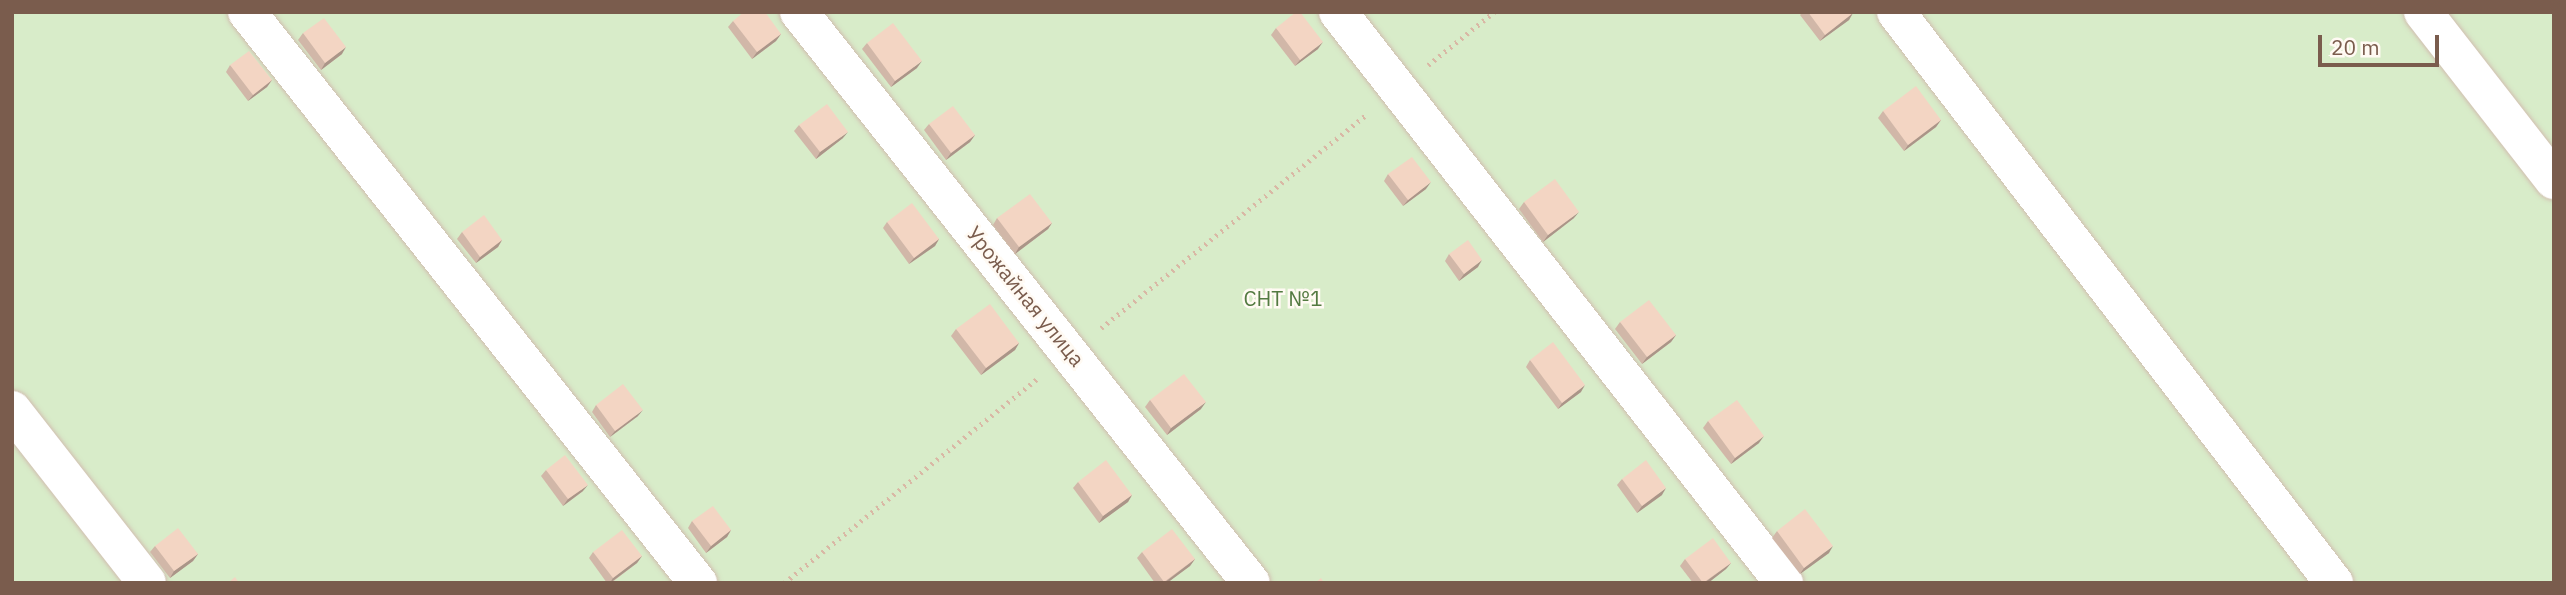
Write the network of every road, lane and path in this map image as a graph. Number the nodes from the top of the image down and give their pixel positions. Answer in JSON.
{"nodes":[{"id":1,"x":247,"y":12,"type":"edge"},
{"id":2,"x":799,"y":12,"type":"edge"},
{"id":3,"x":1338,"y":12,"type":"edge"},
{"id":4,"x":1494,"y":12,"type":"edge"},
{"id":5,"x":1896,"y":12,"type":"edge"},
{"id":6,"x":2423,"y":12,"type":"edge"},
{"id":7,"x":1399,"y":88,"type":"junction"},
{"id":8,"x":2554,"y":180,"type":"edge"},
{"id":9,"x":1071,"y":352,"type":"junction"},
{"id":10,"x":12,"y":410,"type":"edge"},
{"id":11,"x":147,"y":583,"type":"edge"},
{"id":12,"x":698,"y":583,"type":"edge"},
{"id":13,"x":784,"y":583,"type":"edge"},
{"id":14,"x":1251,"y":583,"type":"edge"},
{"id":15,"x":1784,"y":583,"type":"edge"},
{"id":16,"x":2334,"y":583,"type":"edge"}],
"edges":[{"from":1,"to":12,"type":"street"},
{"from":2,"to":9,"type":"street","name":"Урожайная улица"},
{"from":3,"to":7,"type":"street"},
{"from":4,"to":7,"type":"path"},
{"from":5,"to":16,"type":"street"},
{"from":6,"to":8,"type":"street"},
{"from":7,"to":9,"type":"path"},
{"from":7,"to":15,"type":"street"},
{"from":9,"to":13,"type":"path"},
{"from":9,"to":14,"type":"street","name":"Урожайная улица"},
{"from":10,"to":11,"type":"street"}]}
